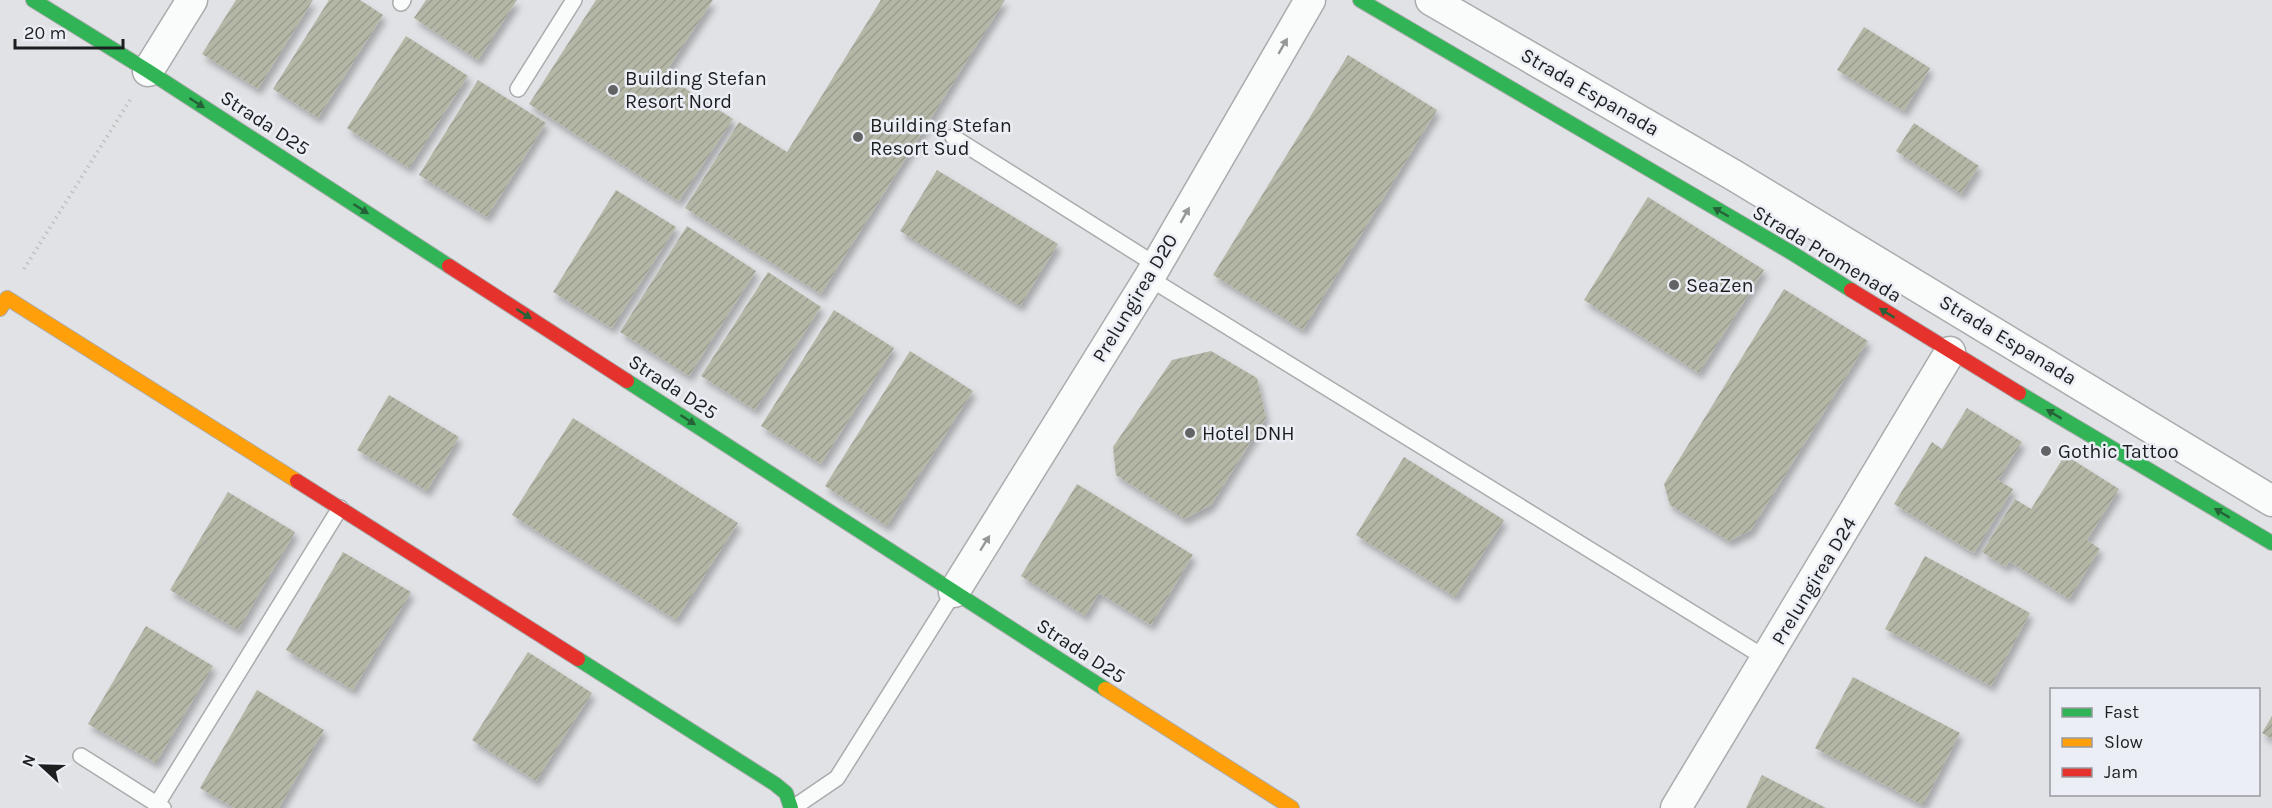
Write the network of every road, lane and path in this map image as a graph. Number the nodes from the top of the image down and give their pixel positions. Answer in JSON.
{"nodes":[{"id":1,"x":33,"y":0,"type":"edge"},
{"id":2,"x":192,"y":0,"type":"edge"},
{"id":3,"x":574,"y":0,"type":"edge"},
{"id":4,"x":1310,"y":0,"type":"edge"},
{"id":5,"x":1360,"y":0,"type":"edge"},
{"id":6,"x":1431,"y":0,"type":"edge"},
{"id":7,"x":148,"y":71,"type":"junction"},
{"id":8,"x":518,"y":89,"type":"dead end"},
{"id":9,"x":953,"y":137,"type":"dead end"},
{"id":10,"x":1152,"y":272,"type":"junction"},
{"id":11,"x":2,"y":300,"type":"edge"},
{"id":12,"x":1950,"y":352,"type":"junction"},
{"id":13,"x":2272,"y":501,"type":"edge"},
{"id":14,"x":340,"y":508,"type":"junction"},
{"id":15,"x":2272,"y":543,"type":"edge"},
{"id":16,"x":954,"y":592,"type":"junction"},
{"id":17,"x":1767,"y":659,"type":"junction"},
{"id":18,"x":81,"y":756,"type":"dead end"},
{"id":19,"x":160,"y":806,"type":"edge"},
{"id":20,"x":792,"y":808,"type":"edge"},
{"id":21,"x":1292,"y":808,"type":"edge"},
{"id":22,"x":1676,"y":808,"type":"edge"}],
"edges":[{"from":1,"to":7,"type":"street","name":"Strada D25"},
{"from":2,"to":7,"type":"street"},
{"from":3,"to":8,"type":"lane"},
{"from":10,"to":4,"type":"street","name":"Prelungirea D20","one_way":true},
{"from":12,"to":5,"type":"street","name":"Strada Promenada","one_way":true},
{"from":6,"to":13,"type":"street","name":"Strada Espanada"},
{"from":7,"to":11,"type":"path"},
{"from":7,"to":16,"type":"street","name":"Strada D25","one_way":true},
{"from":9,"to":10,"type":"lane"},
{"from":16,"to":10,"type":"street","name":"Prelungirea D20","one_way":true},
{"from":10,"to":17,"type":"lane"},
{"from":11,"to":14,"type":"street"},
{"from":15,"to":12,"type":"street","name":"Strada Promenada","one_way":true},
{"from":12,"to":17,"type":"street","name":"Prelungirea D24"},
{"from":14,"to":19,"type":"lane"},
{"from":14,"to":20,"type":"street"},
{"from":16,"to":20,"type":"lane"},
{"from":16,"to":21,"type":"street","name":"Strada D25"},
{"from":17,"to":22,"type":"street","name":"Prelungirea D24"},
{"from":18,"to":19,"type":"lane"}]}
